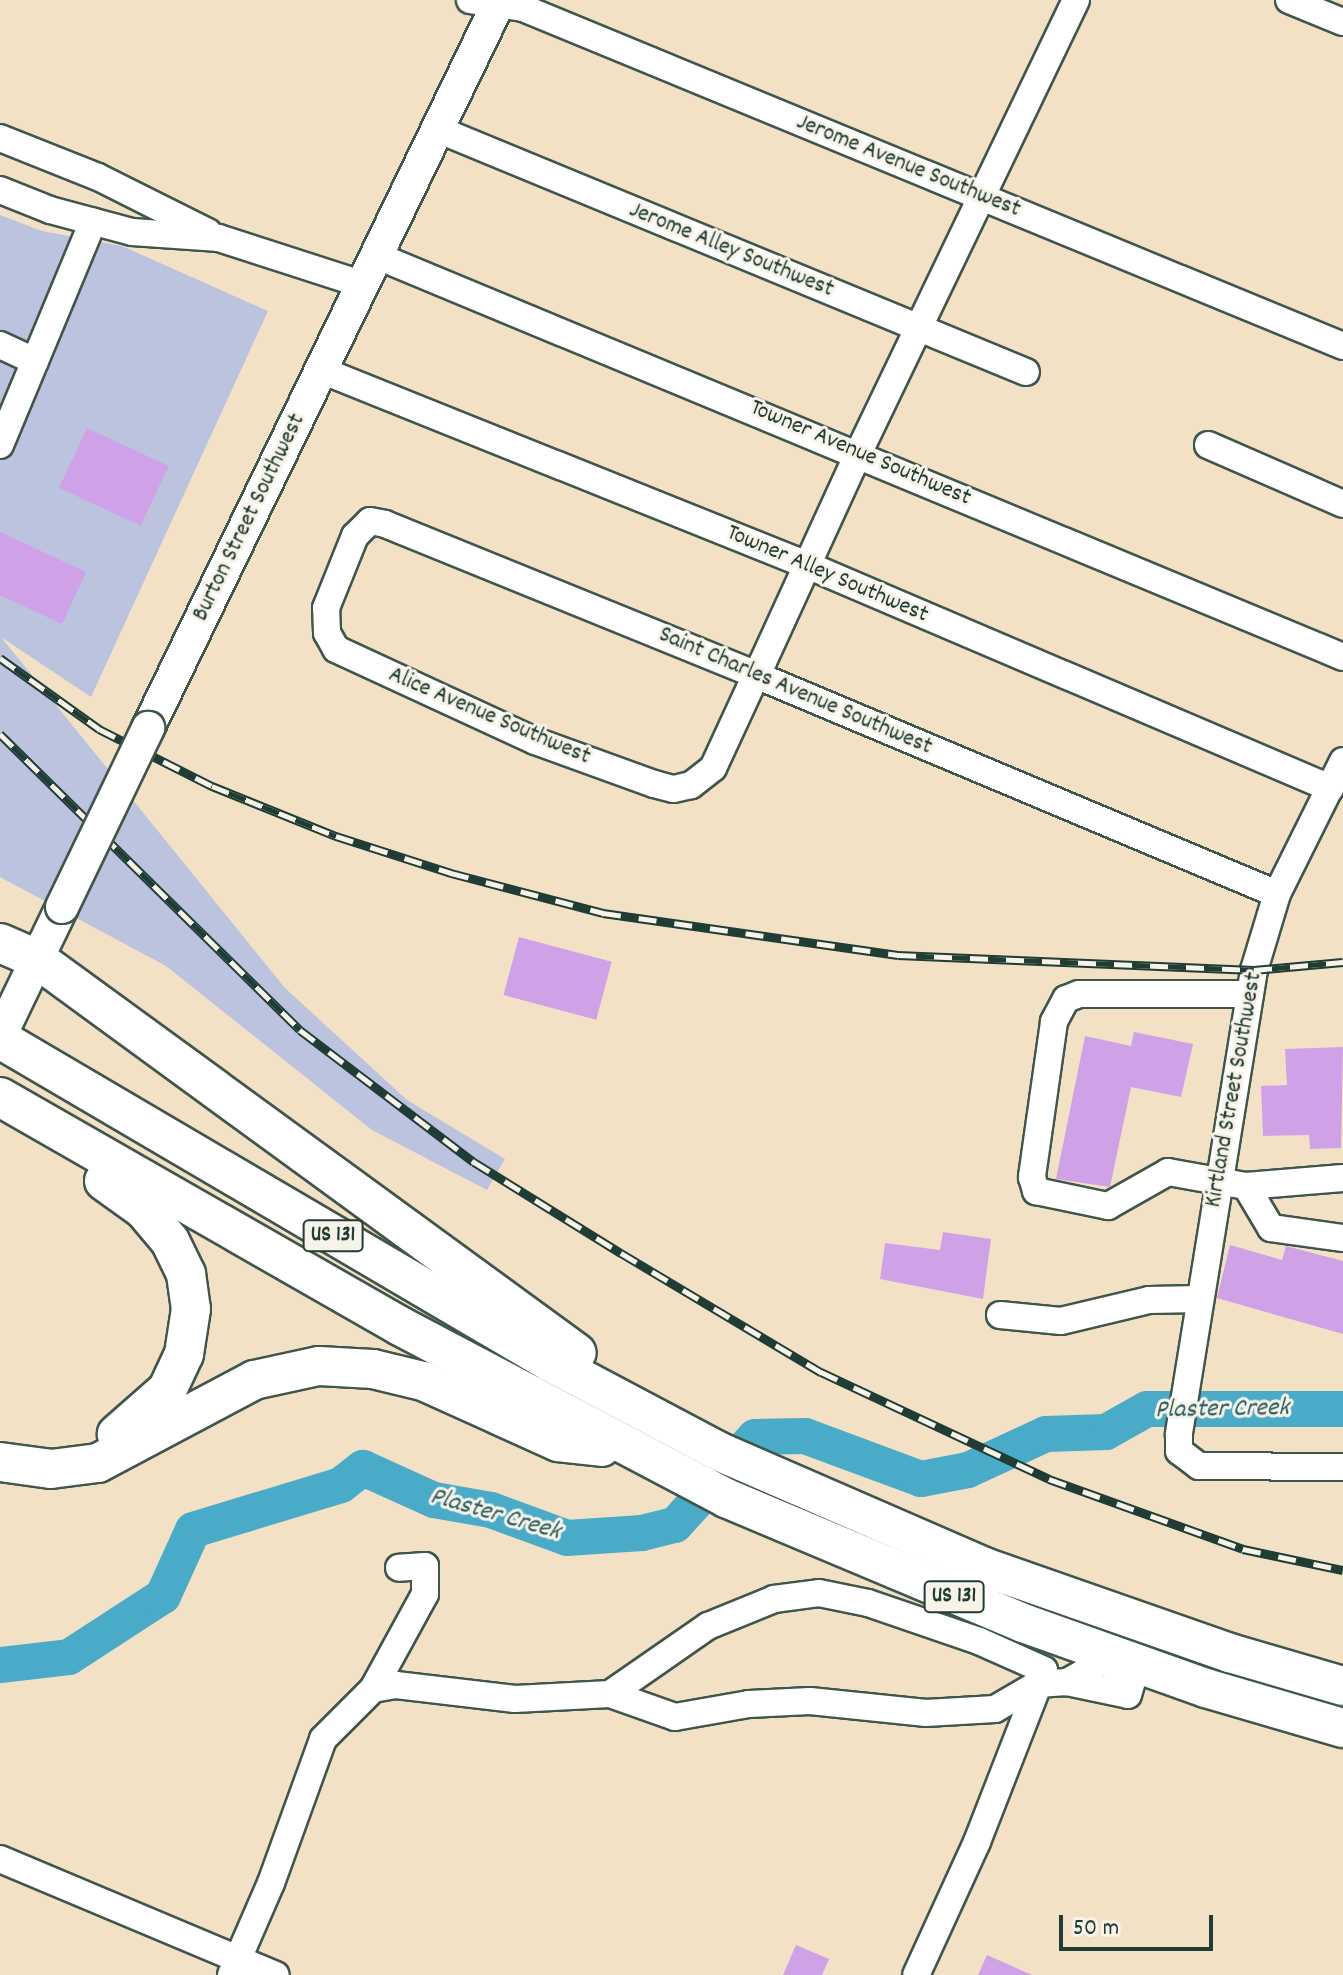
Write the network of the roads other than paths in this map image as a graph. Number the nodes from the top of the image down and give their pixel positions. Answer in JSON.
{"nodes":[{"id":1,"x":1076,"y":0,"type":"edge"},
{"id":2,"x":1289,"y":0,"type":"edge"},
{"id":3,"x":490,"y":1,"type":"edge"},
{"id":4,"x":1343,"y":22,"type":"edge"},
{"id":5,"x":437,"y":129,"type":"junction"},
{"id":6,"x":0,"y":138,"type":"edge"},
{"id":7,"x":0,"y":190,"type":"edge"},
{"id":8,"x":982,"y":197,"type":"junction"},
{"id":9,"x":93,"y":222,"type":"junction"},
{"id":10,"x":219,"y":238,"type":"junction"},
{"id":11,"x":368,"y":270,"type":"junction"},
{"id":12,"x":920,"y":327,"type":"junction"},
{"id":13,"x":0,"y":345,"type":"edge"},
{"id":14,"x":1343,"y":346,"type":"edge"},
{"id":15,"x":35,"y":361,"type":"junction"},
{"id":16,"x":321,"y":370,"type":"junction"},
{"id":17,"x":1026,"y":372,"type":"dead end"},
{"id":18,"x":0,"y":445,"type":"edge"},
{"id":19,"x":1208,"y":445,"type":"dead end"},
{"id":20,"x":859,"y":452,"type":"junction"},
{"id":21,"x":1343,"y":504,"type":"edge"},
{"id":22,"x":807,"y":565,"type":"junction"},
{"id":23,"x":338,"y":575,"type":"joint"},
{"id":24,"x":1343,"y":657,"type":"edge"},
{"id":25,"x":756,"y":675,"type":"junction"},
{"id":26,"x":1343,"y":761,"type":"edge"},
{"id":27,"x":1330,"y":788,"type":"junction"},
{"id":28,"x":1277,"y":894,"type":"junction"},
{"id":29,"x":0,"y":943,"type":"edge"},
{"id":30,"x":37,"y":959,"type":"junction"},
{"id":31,"x":1250,"y":994,"type":"junction"},
{"id":32,"x":0,"y":1037,"type":"edge"},
{"id":33,"x":0,"y":1097,"type":"edge"},
{"id":34,"x":60,"y":1133,"type":"junction"},
{"id":35,"x":1219,"y":1178,"type":"junction"},
{"id":36,"x":1343,"y":1178,"type":"edge"},
{"id":37,"x":1246,"y":1186,"type":"junction"},
{"id":38,"x":1343,"y":1238,"type":"edge"},
{"id":39,"x":1200,"y":1299,"type":"junction"},
{"id":40,"x":1000,"y":1315,"type":"dead end"},
{"id":41,"x":674,"y":1429,"type":"junction"},
{"id":42,"x":0,"y":1436,"type":"edge"},
{"id":43,"x":633,"y":1451,"type":"junction"},
{"id":44,"x":0,"y":1462,"type":"edge"},
{"id":45,"x":1343,"y":1467,"type":"edge"},
{"id":46,"x":399,"y":1568,"type":"dead end"},
{"id":47,"x":1067,"y":1682,"type":"dead end"},
{"id":48,"x":1038,"y":1684,"type":"junction"},
{"id":49,"x":1343,"y":1686,"type":"edge"},
{"id":50,"x":373,"y":1689,"type":"junction"},
{"id":51,"x":610,"y":1694,"type":"junction"},
{"id":52,"x":1343,"y":1728,"type":"edge"},
{"id":53,"x":0,"y":1859,"type":"edge"},
{"id":54,"x":235,"y":1968,"type":"edge"},
{"id":55,"x":276,"y":1975,"type":"edge"},
{"id":56,"x":916,"y":1975,"type":"edge"}],
"edges":[{"from":1,"to":8,"type":"street"},
{"from":2,"to":4,"type":"street"},
{"from":3,"to":5,"type":"main road","name":"Burton Street Southwest"},
{"from":3,"to":8,"type":"street","name":"Jerome Avenue Southwest"},
{"from":5,"to":11,"type":"main road","name":"Burton Street Southwest"},
{"from":5,"to":12,"type":"street","name":"Jerome Alley Southwest"},
{"from":6,"to":10,"type":"street"},
{"from":7,"to":9,"type":"street"},
{"from":8,"to":12,"type":"street"},
{"from":8,"to":14,"type":"street","name":"Jerome Avenue Southwest"},
{"from":9,"to":10,"type":"street"},
{"from":9,"to":15,"type":"street"},
{"from":10,"to":11,"type":"street","name":"Towner Avenue Southwest"},
{"from":11,"to":16,"type":"main road","name":"Burton Street Southwest"},
{"from":11,"to":20,"type":"street","name":"Towner Avenue Southwest"},
{"from":12,"to":17,"type":"street","name":"Jerome Alley Southwest"},
{"from":12,"to":20,"type":"street"},
{"from":13,"to":15,"type":"street"},
{"from":15,"to":18,"type":"street"},
{"from":16,"to":22,"type":"street","name":"Towner Alley Southwest"},
{"from":16,"to":30,"type":"main road","name":"Burton Street Southwest","bridge":true},
{"from":19,"to":21,"type":"street"},
{"from":20,"to":22,"type":"street"},
{"from":20,"to":24,"type":"street","name":"Towner Avenue Southwest"},
{"from":22,"to":25,"type":"street"},
{"from":22,"to":27,"type":"street","name":"Towner Alley Southwest"},
{"from":23,"to":25,"type":"street","name":"Saint Charles Avenue Southwest"},
{"from":23,"to":25,"type":"street","name":"Alice Avenue Southwest"},
{"from":25,"to":28,"type":"street","name":"Saint Charles Avenue Southwest"},
{"from":26,"to":27,"type":"street","name":"Kirtland Street Southwest"},
{"from":27,"to":28,"type":"street","name":"Kirtland Street Southwest"},
{"from":28,"to":31,"type":"street","name":"Kirtland Street Southwest"},
{"from":29,"to":30,"type":"highway"},
{"from":30,"to":32,"type":"main road","name":"Burton Street Southwest"},
{"from":30,"to":41,"type":"highway"},
{"from":31,"to":35,"type":"street","name":"Kirtland Street Southwest"},
{"from":31,"to":35,"type":"street"},
{"from":32,"to":41,"type":"highway","number":"US 131"},
{"from":33,"to":34,"type":"highway","number":"US 131"},
{"from":34,"to":42,"type":"highway"},
{"from":34,"to":43,"type":"highway","number":"US 131"},
{"from":35,"to":37,"type":"street"},
{"from":35,"to":39,"type":"street","name":"Kirtland Street Southwest"},
{"from":36,"to":37,"type":"street"},
{"from":37,"to":38,"type":"street"},
{"from":39,"to":40,"type":"street"},
{"from":39,"to":45,"type":"street","name":"Kirtland Street Southwest"},
{"from":41,"to":49,"type":"highway","number":"US 131"},
{"from":43,"to":44,"type":"highway"},
{"from":43,"to":52,"type":"highway","number":"US 131"},
{"from":46,"to":50,"type":"street"},
{"from":47,"to":48,"type":"street"},
{"from":48,"to":51,"type":"street"},
{"from":48,"to":51,"type":"street"},
{"from":48,"to":56,"type":"street"},
{"from":50,"to":51,"type":"street"},
{"from":50,"to":54,"type":"street"},
{"from":53,"to":54,"type":"street"},
{"from":54,"to":55,"type":"street"}]}
